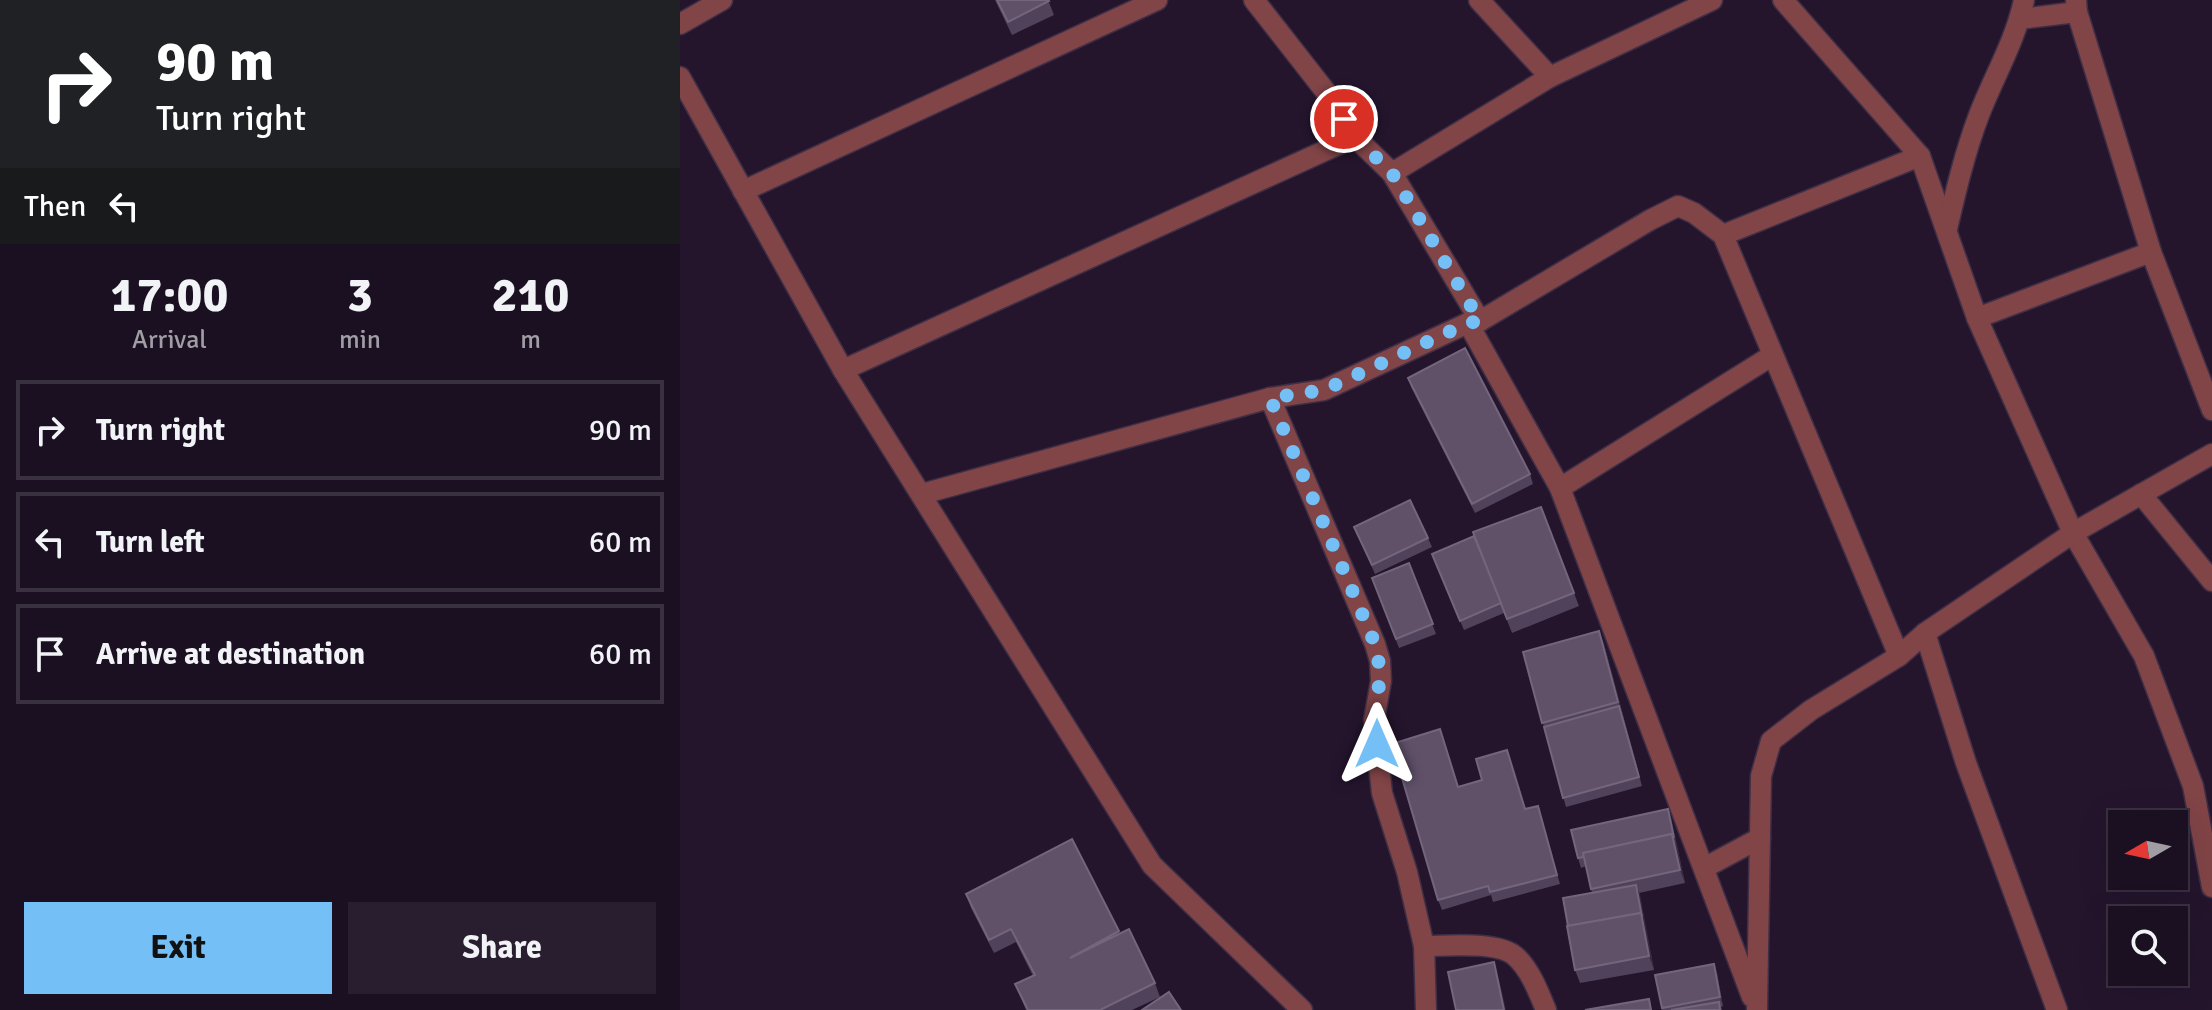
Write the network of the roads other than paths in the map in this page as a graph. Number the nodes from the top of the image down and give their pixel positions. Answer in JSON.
{"nodes":[{"id":1,"x":722,"y":0,"type":"edge"},
{"id":2,"x":1157,"y":0,"type":"edge"},
{"id":3,"x":1254,"y":0,"type":"edge"},
{"id":4,"x":1479,"y":0,"type":"edge"},
{"id":5,"x":1712,"y":0,"type":"edge"},
{"id":6,"x":1783,"y":0,"type":"edge"},
{"id":7,"x":2076,"y":6,"type":"edge"},
{"id":8,"x":2022,"y":10,"type":"edge"},
{"id":9,"x":680,"y":24,"type":"edge"},
{"id":10,"x":680,"y":77,"type":"edge"},
{"id":11,"x":1550,"y":77,"type":"junction"},
{"id":12,"x":1355,"y":137,"type":"junction"},
{"id":13,"x":1920,"y":156,"type":"junction"},
{"id":14,"x":1392,"y":173,"type":"junction"},
{"id":15,"x":743,"y":191,"type":"junction"},
{"id":16,"x":1947,"y":229,"type":"junction"},
{"id":17,"x":1723,"y":235,"type":"junction"},
{"id":18,"x":2151,"y":252,"type":"junction"},
{"id":19,"x":1977,"y":318,"type":"junction"},
{"id":20,"x":1474,"y":322,"type":"junction"},
{"id":21,"x":1773,"y":355,"type":"junction"},
{"id":22,"x":843,"y":370,"type":"junction"},
{"id":23,"x":1270,"y":398,"type":"junction"},
{"id":24,"x":2212,"y":410,"type":"edge"},
{"id":25,"x":2212,"y":454,"type":"edge"},
{"id":26,"x":1560,"y":488,"type":"junction"},
{"id":27,"x":922,"y":494,"type":"junction"},
{"id":28,"x":2141,"y":494,"type":"junction"},
{"id":29,"x":2073,"y":533,"type":"junction"},
{"id":30,"x":2212,"y":581,"type":"edge"},
{"id":31,"x":1925,"y":633,"type":"junction"},
{"id":32,"x":1899,"y":656,"type":"junction"},
{"id":33,"x":1760,"y":838,"type":"junction"},
{"id":34,"x":1704,"y":868,"type":"junction"},
{"id":35,"x":2212,"y":887,"type":"edge"},
{"id":36,"x":1424,"y":946,"type":"junction"},
{"id":37,"x":1302,"y":1010,"type":"edge"},
{"id":38,"x":1426,"y":1010,"type":"edge"},
{"id":39,"x":1546,"y":1010,"type":"edge"},
{"id":40,"x":1757,"y":1010,"type":"edge"},
{"id":41,"x":2057,"y":1010,"type":"edge"}],
"edges":[{"from":1,"to":9,"type":"street"},
{"from":2,"to":15,"type":"street"},
{"from":3,"to":12,"type":"street"},
{"from":4,"to":11,"type":"street"},
{"from":5,"to":11,"type":"street"},
{"from":6,"to":13,"type":"street"},
{"from":7,"to":8,"type":"street"},
{"from":7,"to":18,"type":"street"},
{"from":8,"to":16,"type":"street"},
{"from":10,"to":15,"type":"street"},
{"from":11,"to":14,"type":"street"},
{"from":12,"to":14,"type":"street"},
{"from":12,"to":22,"type":"street"},
{"from":13,"to":16,"type":"street"},
{"from":13,"to":17,"type":"street"},
{"from":14,"to":20,"type":"street"},
{"from":15,"to":22,"type":"street"},
{"from":16,"to":19,"type":"street"},
{"from":17,"to":20,"type":"street"},
{"from":17,"to":21,"type":"street"},
{"from":18,"to":19,"type":"street"},
{"from":18,"to":24,"type":"street"},
{"from":19,"to":29,"type":"street"},
{"from":20,"to":23,"type":"street"},
{"from":20,"to":26,"type":"street"},
{"from":21,"to":26,"type":"street"},
{"from":21,"to":32,"type":"street"},
{"from":22,"to":27,"type":"street"},
{"from":23,"to":27,"type":"street"},
{"from":23,"to":36,"type":"street"},
{"from":25,"to":28,"type":"street"},
{"from":26,"to":34,"type":"street"},
{"from":27,"to":37,"type":"street"},
{"from":28,"to":29,"type":"street"},
{"from":28,"to":30,"type":"street"},
{"from":29,"to":31,"type":"street"},
{"from":29,"to":35,"type":"street"},
{"from":31,"to":32,"type":"street"},
{"from":31,"to":41,"type":"street"},
{"from":32,"to":33,"type":"street"},
{"from":33,"to":34,"type":"street"},
{"from":33,"to":40,"type":"street"},
{"from":34,"to":40,"type":"street"},
{"from":36,"to":38,"type":"street"},
{"from":36,"to":39,"type":"street"}]}
